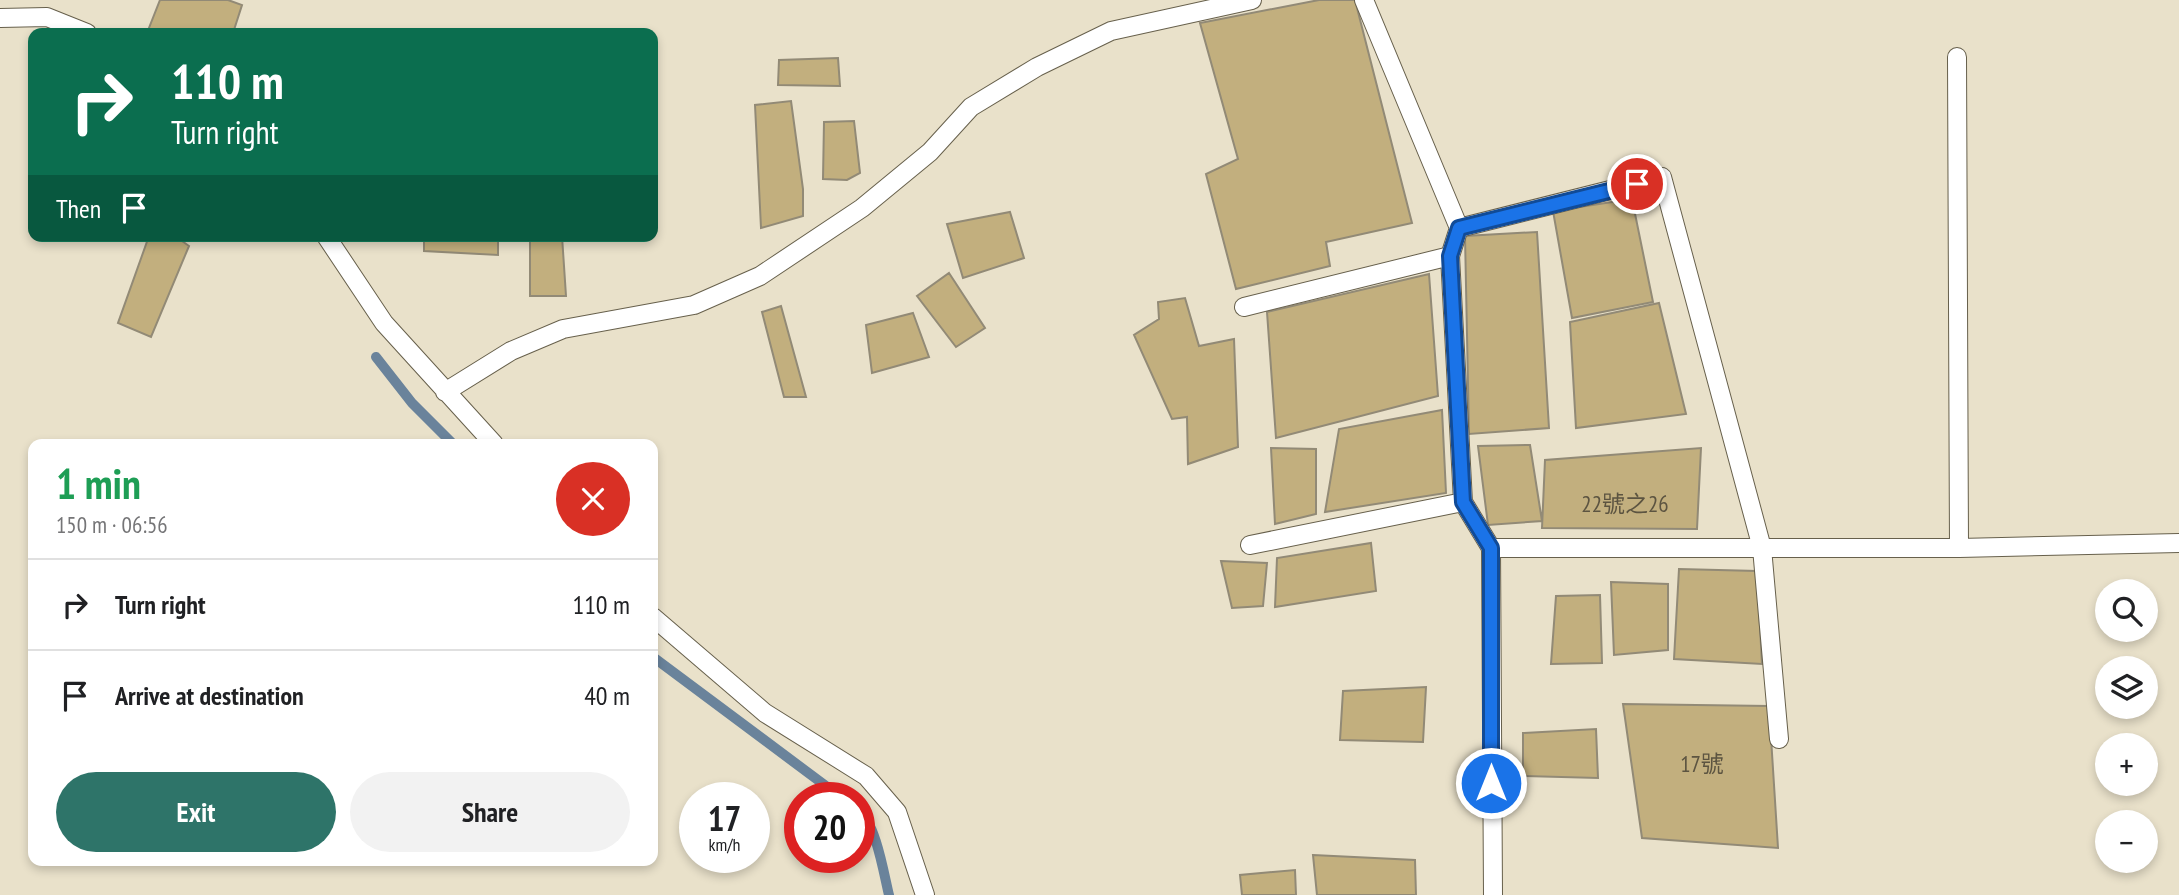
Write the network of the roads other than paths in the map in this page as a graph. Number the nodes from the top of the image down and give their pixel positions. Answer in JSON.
{"nodes":[{"id":1,"x":1252,"y":0,"type":"edge"},
{"id":2,"x":1364,"y":0,"type":"edge"},
{"id":3,"x":0,"y":18,"type":"edge"},
{"id":4,"x":74,"y":28,"type":"edge"},
{"id":5,"x":1957,"y":57,"type":"dead end"},
{"id":6,"x":1459,"y":228,"type":"junction"},
{"id":7,"x":330,"y":242,"type":"edge"},
{"id":8,"x":1450,"y":256,"type":"junction"},
{"id":9,"x":1244,"y":307,"type":"dead end"},
{"id":10,"x":445,"y":392,"type":"junction"},
{"id":11,"x":490,"y":439,"type":"edge"},
{"id":12,"x":1463,"y":502,"type":"junction"},
{"id":13,"x":2179,"y":543,"type":"edge"},
{"id":14,"x":1250,"y":545,"type":"dead end"},
{"id":15,"x":1491,"y":548,"type":"junction"},
{"id":16,"x":1762,"y":548,"type":"junction"},
{"id":17,"x":1959,"y":548,"type":"junction"},
{"id":18,"x":658,"y":621,"type":"edge"},
{"id":19,"x":1779,"y":739,"type":"dead end"},
{"id":20,"x":925,"y":895,"type":"edge"},
{"id":21,"x":1493,"y":895,"type":"edge"}],
"edges":[{"from":1,"to":10,"type":"lane"},
{"from":2,"to":6,"type":"lane"},
{"from":3,"to":4,"type":"lane"},
{"from":5,"to":17,"type":"lane"},
{"from":6,"to":8,"type":"lane"},
{"from":6,"to":16,"type":"lane"},
{"from":7,"to":10,"type":"lane"},
{"from":8,"to":9,"type":"lane"},
{"from":8,"to":12,"type":"lane"},
{"from":10,"to":11,"type":"lane"},
{"from":12,"to":14,"type":"lane"},
{"from":12,"to":15,"type":"lane"},
{"from":13,"to":17,"type":"lane"},
{"from":15,"to":16,"type":"lane"},
{"from":15,"to":21,"type":"lane"},
{"from":16,"to":17,"type":"lane"},
{"from":16,"to":19,"type":"lane"},
{"from":18,"to":20,"type":"lane"}]}
